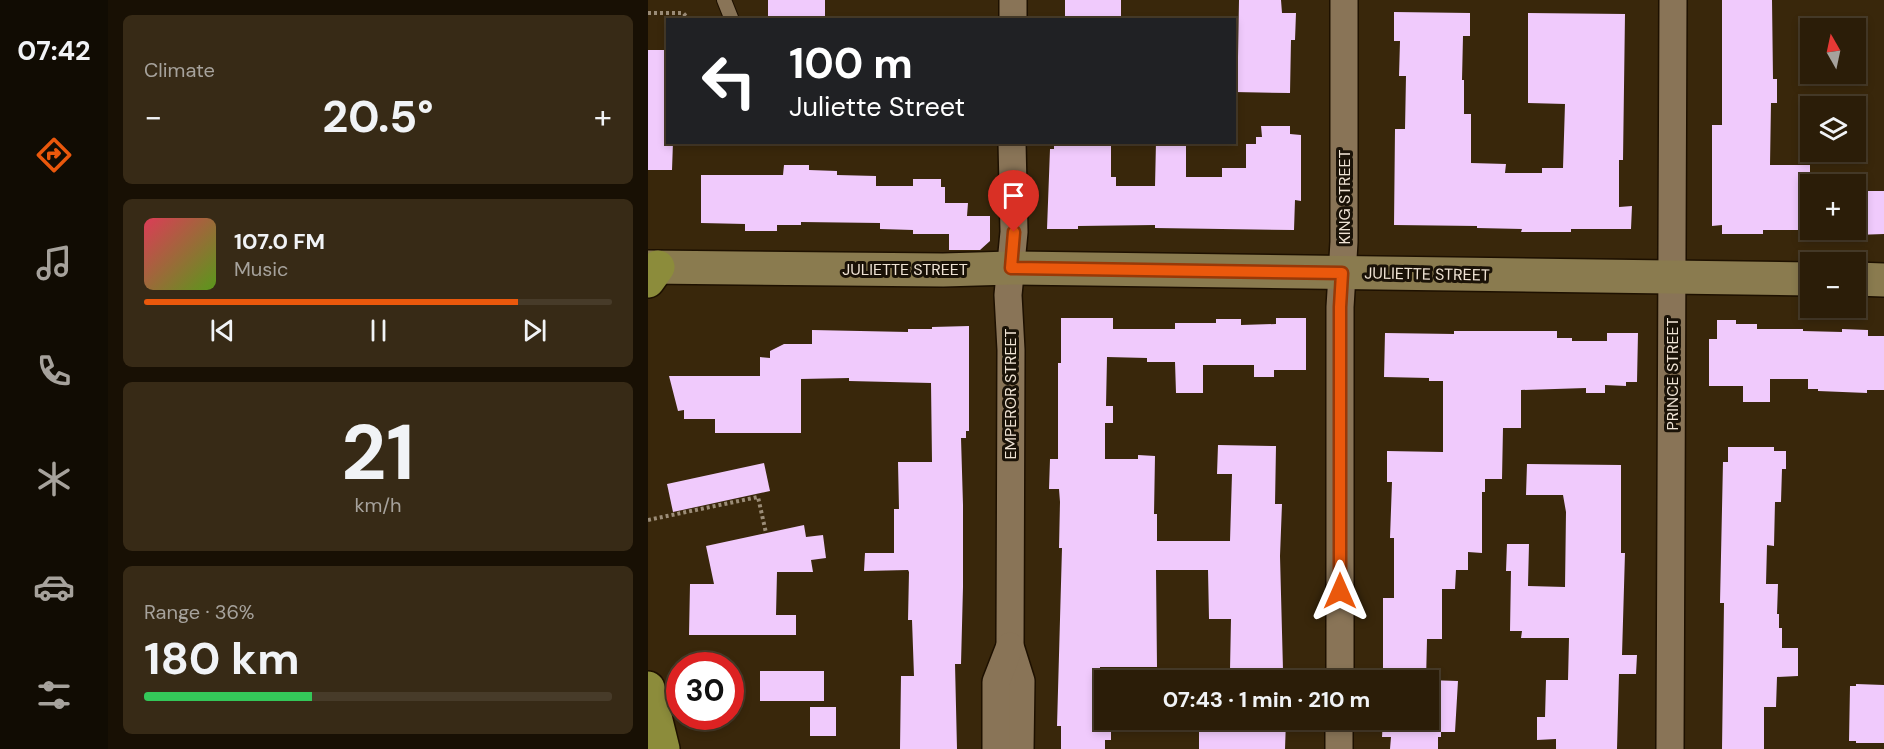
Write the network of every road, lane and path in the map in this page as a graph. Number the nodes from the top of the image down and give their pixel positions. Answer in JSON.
{"nodes":[{"id":1,"x":724,"y":0,"type":"edge"},
{"id":2,"x":1013,"y":0,"type":"edge"},
{"id":3,"x":1344,"y":0,"type":"edge"},
{"id":4,"x":1674,"y":0,"type":"edge"},
{"id":5,"x":648,"y":13,"type":"edge"},
{"id":6,"x":688,"y":18,"type":"edge"},
{"id":7,"x":731,"y":18,"type":"edge"},
{"id":8,"x":1013,"y":18,"type":"edge"},
{"id":9,"x":1012,"y":144,"type":"edge"},
{"id":10,"x":1011,"y":268,"type":"junction"},
{"id":11,"x":651,"y":272,"type":"edge"},
{"id":12,"x":1342,"y":273,"type":"junction"},
{"id":13,"x":1672,"y":277,"type":"junction"},
{"id":14,"x":1800,"y":279,"type":"edge"},
{"id":15,"x":1866,"y":279,"type":"edge"},
{"id":16,"x":1884,"y":280,"type":"edge"},
{"id":17,"x":648,"y":520,"type":"edge"},
{"id":18,"x":766,"y":533,"type":"dead end"},
{"id":19,"x":1010,"y":645,"type":"junction"},
{"id":20,"x":1340,"y":670,"type":"edge"},
{"id":21,"x":648,"y":688,"type":"edge"},
{"id":22,"x":1340,"y":730,"type":"edge"},
{"id":23,"x":663,"y":749,"type":"edge"},
{"id":24,"x":996,"y":749,"type":"edge"},
{"id":25,"x":1020,"y":749,"type":"edge"},
{"id":26,"x":1340,"y":749,"type":"edge"},
{"id":27,"x":1670,"y":749,"type":"edge"}],
"edges":[{"from":1,"to":7,"type":"lane"},
{"from":2,"to":8,"type":"street"},
{"from":3,"to":12,"type":"street","name":"KING STREET"},
{"from":4,"to":13,"type":"street","name":"PRINCE STREET"},
{"from":5,"to":6,"type":"path"},
{"from":9,"to":10,"type":"street","name":"EMPEROR STREET"},
{"from":10,"to":11,"type":"main road","name":"JULIETTE STREET"},
{"from":10,"to":12,"type":"main road","name":"JULIETTE STREET"},
{"from":10,"to":19,"type":"street","name":"EMPEROR STREET"},
{"from":12,"to":13,"type":"main road","name":"JULIETTE STREET"},
{"from":12,"to":20,"type":"street","name":"KING STREET"},
{"from":13,"to":14,"type":"main road","name":"JULIETTE STREET"},
{"from":13,"to":27,"type":"street","name":"PRINCE STREET"},
{"from":15,"to":16,"type":"main road"},
{"from":17,"to":18,"type":"path"},
{"from":19,"to":24,"type":"street","name":"EMPEROR STREET"},
{"from":19,"to":25,"type":"street","name":"EMPEROR STREET"},
{"from":21,"to":23,"type":"highway"},
{"from":22,"to":26,"type":"street"}]}
